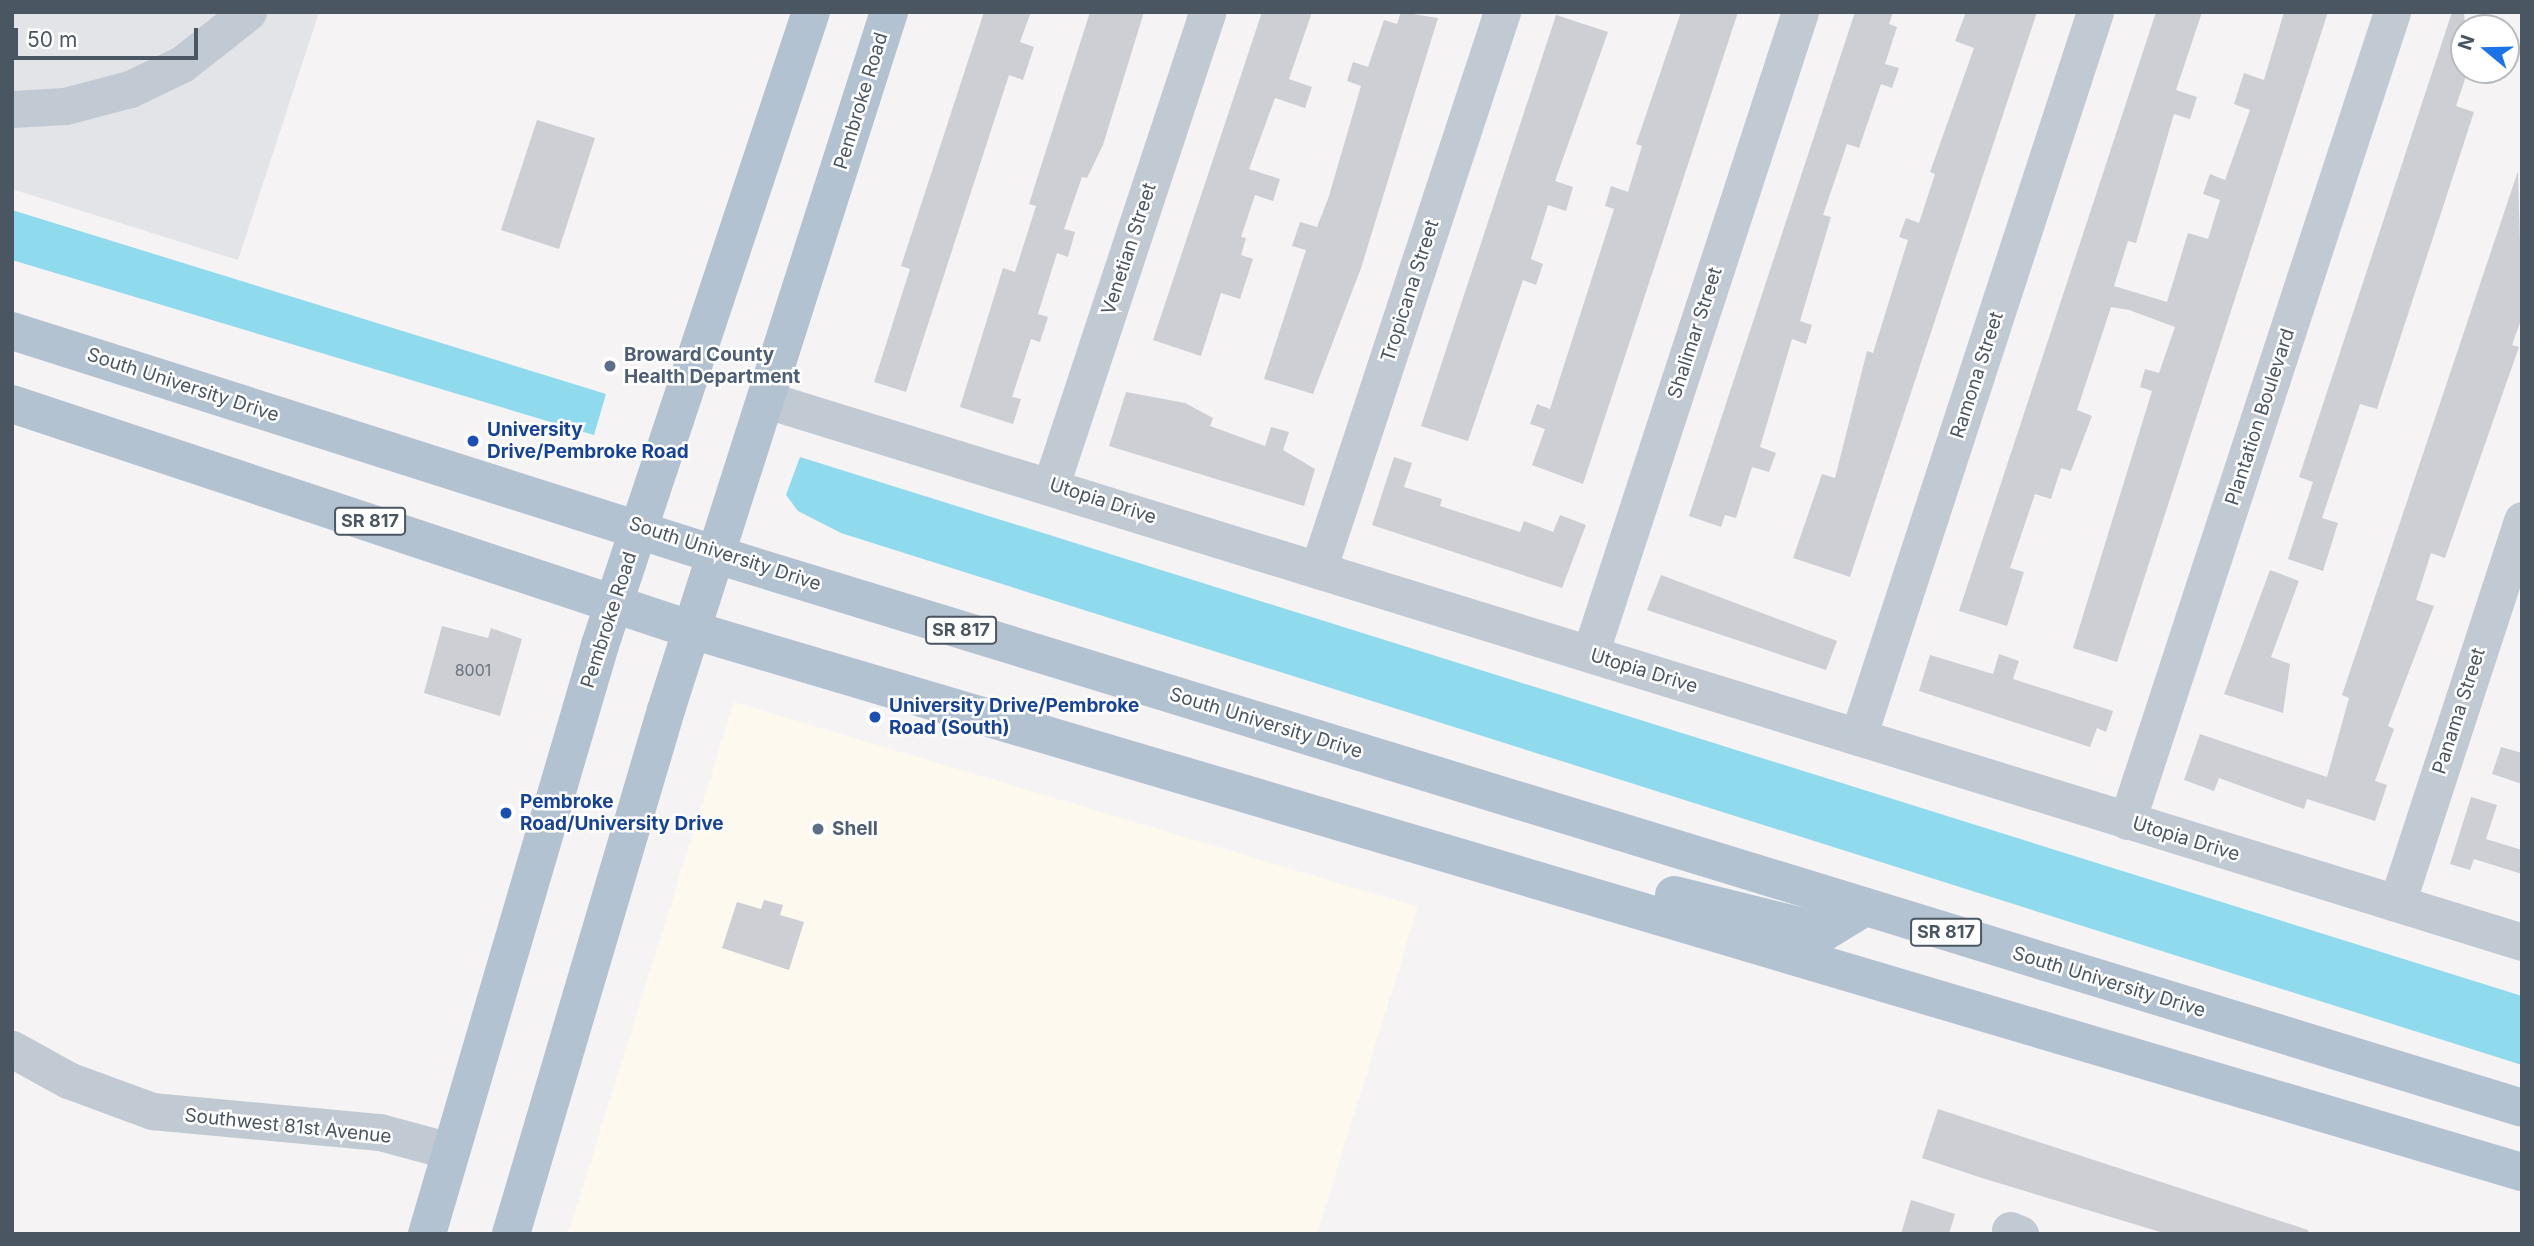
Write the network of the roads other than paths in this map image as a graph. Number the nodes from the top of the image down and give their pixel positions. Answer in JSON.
{"nodes":[{"id":1,"x":248,"y":12,"type":"edge"},
{"id":2,"x":811,"y":12,"type":"edge"},
{"id":3,"x":889,"y":12,"type":"edge"},
{"id":4,"x":1207,"y":12,"type":"edge"},
{"id":5,"x":1502,"y":12,"type":"edge"},
{"id":6,"x":1800,"y":12,"type":"edge"},
{"id":7,"x":2095,"y":12,"type":"edge"},
{"id":8,"x":2392,"y":12,"type":"edge"},
{"id":9,"x":12,"y":109,"type":"edge"},
{"id":10,"x":12,"y":331,"type":"edge"},
{"id":11,"x":767,"y":400,"type":"junction"},
{"id":12,"x":12,"y":404,"type":"edge"},
{"id":13,"x":1051,"y":485,"type":"junction"},
{"id":14,"x":2522,"y":520,"type":"edge"},
{"id":15,"x":639,"y":525,"type":"junction"},
{"id":16,"x":717,"y":555,"type":"junction"},
{"id":17,"x":1318,"y":570,"type":"junction"},
{"id":18,"x":614,"y":601,"type":"junction"},
{"id":19,"x":692,"y":630,"type":"junction"},
{"id":20,"x":1590,"y":654,"type":"junction"},
{"id":21,"x":1858,"y":737,"type":"junction"},
{"id":22,"x":2127,"y":821,"type":"junction"},
{"id":23,"x":1454,"y":856,"type":"junction"},
{"id":24,"x":2397,"y":903,"type":"junction"},
{"id":25,"x":1865,"y":907,"type":"junction"},
{"id":26,"x":2522,"y":942,"type":"edge"},
{"id":27,"x":12,"y":1049,"type":"edge"},
{"id":28,"x":2522,"y":1108,"type":"edge"},
{"id":29,"x":450,"y":1151,"type":"junction"},
{"id":30,"x":2522,"y":1172,"type":"edge"},
{"id":31,"x":427,"y":1234,"type":"edge"},
{"id":32,"x":511,"y":1234,"type":"edge"}],
"edges":[{"from":1,"to":9,"type":"street"},
{"from":2,"to":15,"type":"main road","name":"Pembroke Road"},
{"from":3,"to":11,"type":"main road","name":"Pembroke Road"},
{"from":4,"to":13,"type":"street","name":"Venetian Street"},
{"from":5,"to":17,"type":"street","name":"Tropicana Street"},
{"from":6,"to":20,"type":"street","name":"Shalimar Street"},
{"from":7,"to":21,"type":"street","name":"Ramona Street"},
{"from":8,"to":22,"type":"street","name":"Plantation Boulevard"},
{"from":10,"to":15,"type":"main road","name":"South University Drive","number":"SR 817"},
{"from":11,"to":13,"type":"street","name":"Utopia Drive"},
{"from":11,"to":16,"type":"main road","name":"Pembroke Road"},
{"from":12,"to":18,"type":"main road","number":"SR 817"},
{"from":13,"to":17,"type":"street","name":"Utopia Drive"},
{"from":14,"to":24,"type":"street","name":"Panama Street"},
{"from":15,"to":16,"type":"main road","name":"South University Drive","number":"SR 817"},
{"from":15,"to":18,"type":"main road","name":"Pembroke Road"},
{"from":16,"to":19,"type":"main road","name":"Pembroke Road"},
{"from":16,"to":25,"type":"main road","name":"South University Drive","number":"SR 817"},
{"from":17,"to":20,"type":"street","name":"Utopia Drive"},
{"from":18,"to":19,"type":"main road","number":"SR 817"},
{"from":18,"to":29,"type":"main road","name":"Pembroke Road"},
{"from":19,"to":23,"type":"main road","number":"SR 817"},
{"from":19,"to":32,"type":"main road","name":"Pembroke Road"},
{"from":20,"to":21,"type":"street","name":"Utopia Drive"},
{"from":21,"to":22,"type":"street","name":"Utopia Drive"},
{"from":22,"to":24,"type":"street","name":"Utopia Drive"},
{"from":23,"to":25,"type":"main road"},
{"from":23,"to":30,"type":"main road","number":"SR 817"},
{"from":24,"to":26,"type":"street","name":"Utopia Drive"},
{"from":25,"to":28,"type":"main road","name":"South University Drive","number":"SR 817"},
{"from":27,"to":29,"type":"street","name":"Southwest 81st Avenue"},
{"from":29,"to":31,"type":"main road","name":"Pembroke Road"}]}
